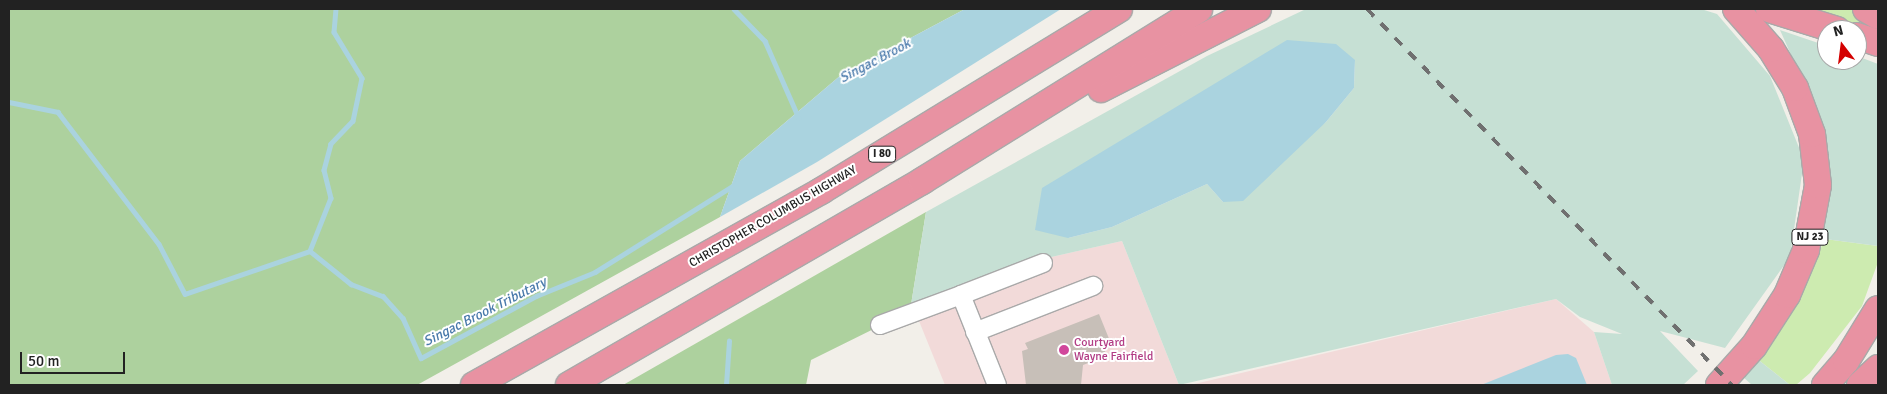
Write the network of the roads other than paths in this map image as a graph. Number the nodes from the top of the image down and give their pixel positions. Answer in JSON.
{"nodes":[{"id":1,"x":1119,"y":9,"type":"edge"},
{"id":2,"x":1199,"y":9,"type":"edge"},
{"id":3,"x":1258,"y":9,"type":"edge"},
{"id":4,"x":1736,"y":9,"type":"edge"},
{"id":5,"x":1769,"y":9,"type":"edge"},
{"id":6,"x":1866,"y":9,"type":"edge"},
{"id":7,"x":1878,"y":16,"type":"edge"},
{"id":8,"x":1817,"y":24,"type":"edge"},
{"id":9,"x":922,"y":181,"type":"junction"},
{"id":10,"x":1043,"y":262,"type":"dead end"},
{"id":11,"x":1093,"y":286,"type":"dead end"},
{"id":12,"x":961,"y":295,"type":"junction"},
{"id":13,"x":1878,"y":309,"type":"edge"},
{"id":14,"x":880,"y":325,"type":"dead end"},
{"id":15,"x":976,"y":332,"type":"junction"},
{"id":16,"x":1878,"y":368,"type":"edge"},
{"id":17,"x":474,"y":385,"type":"edge"},
{"id":18,"x":569,"y":385,"type":"edge"},
{"id":19,"x":997,"y":385,"type":"edge"},
{"id":20,"x":1719,"y":385,"type":"edge"},
{"id":21,"x":1825,"y":385,"type":"edge"},
{"id":22,"x":1860,"y":385,"type":"edge"}],
"edges":[{"from":1,"to":17,"type":"highway","name":"CHRISTOPHER COLUMBUS HIGHWAY","number":"I 80"},
{"from":2,"to":9,"type":"highway"},
{"from":3,"to":9,"type":"highway"},
{"from":4,"to":20,"type":"highway","number":"NJ 23"},
{"from":5,"to":8,"type":"highway"},
{"from":6,"to":7,"type":"highway"},
{"from":9,"to":18,"type":"highway"},
{"from":10,"to":12,"type":"lane"},
{"from":11,"to":15,"type":"lane"},
{"from":12,"to":14,"type":"lane"},
{"from":12,"to":15,"type":"lane"},
{"from":13,"to":21,"type":"highway"},
{"from":15,"to":19,"type":"lane"},
{"from":16,"to":22,"type":"highway"}]}
